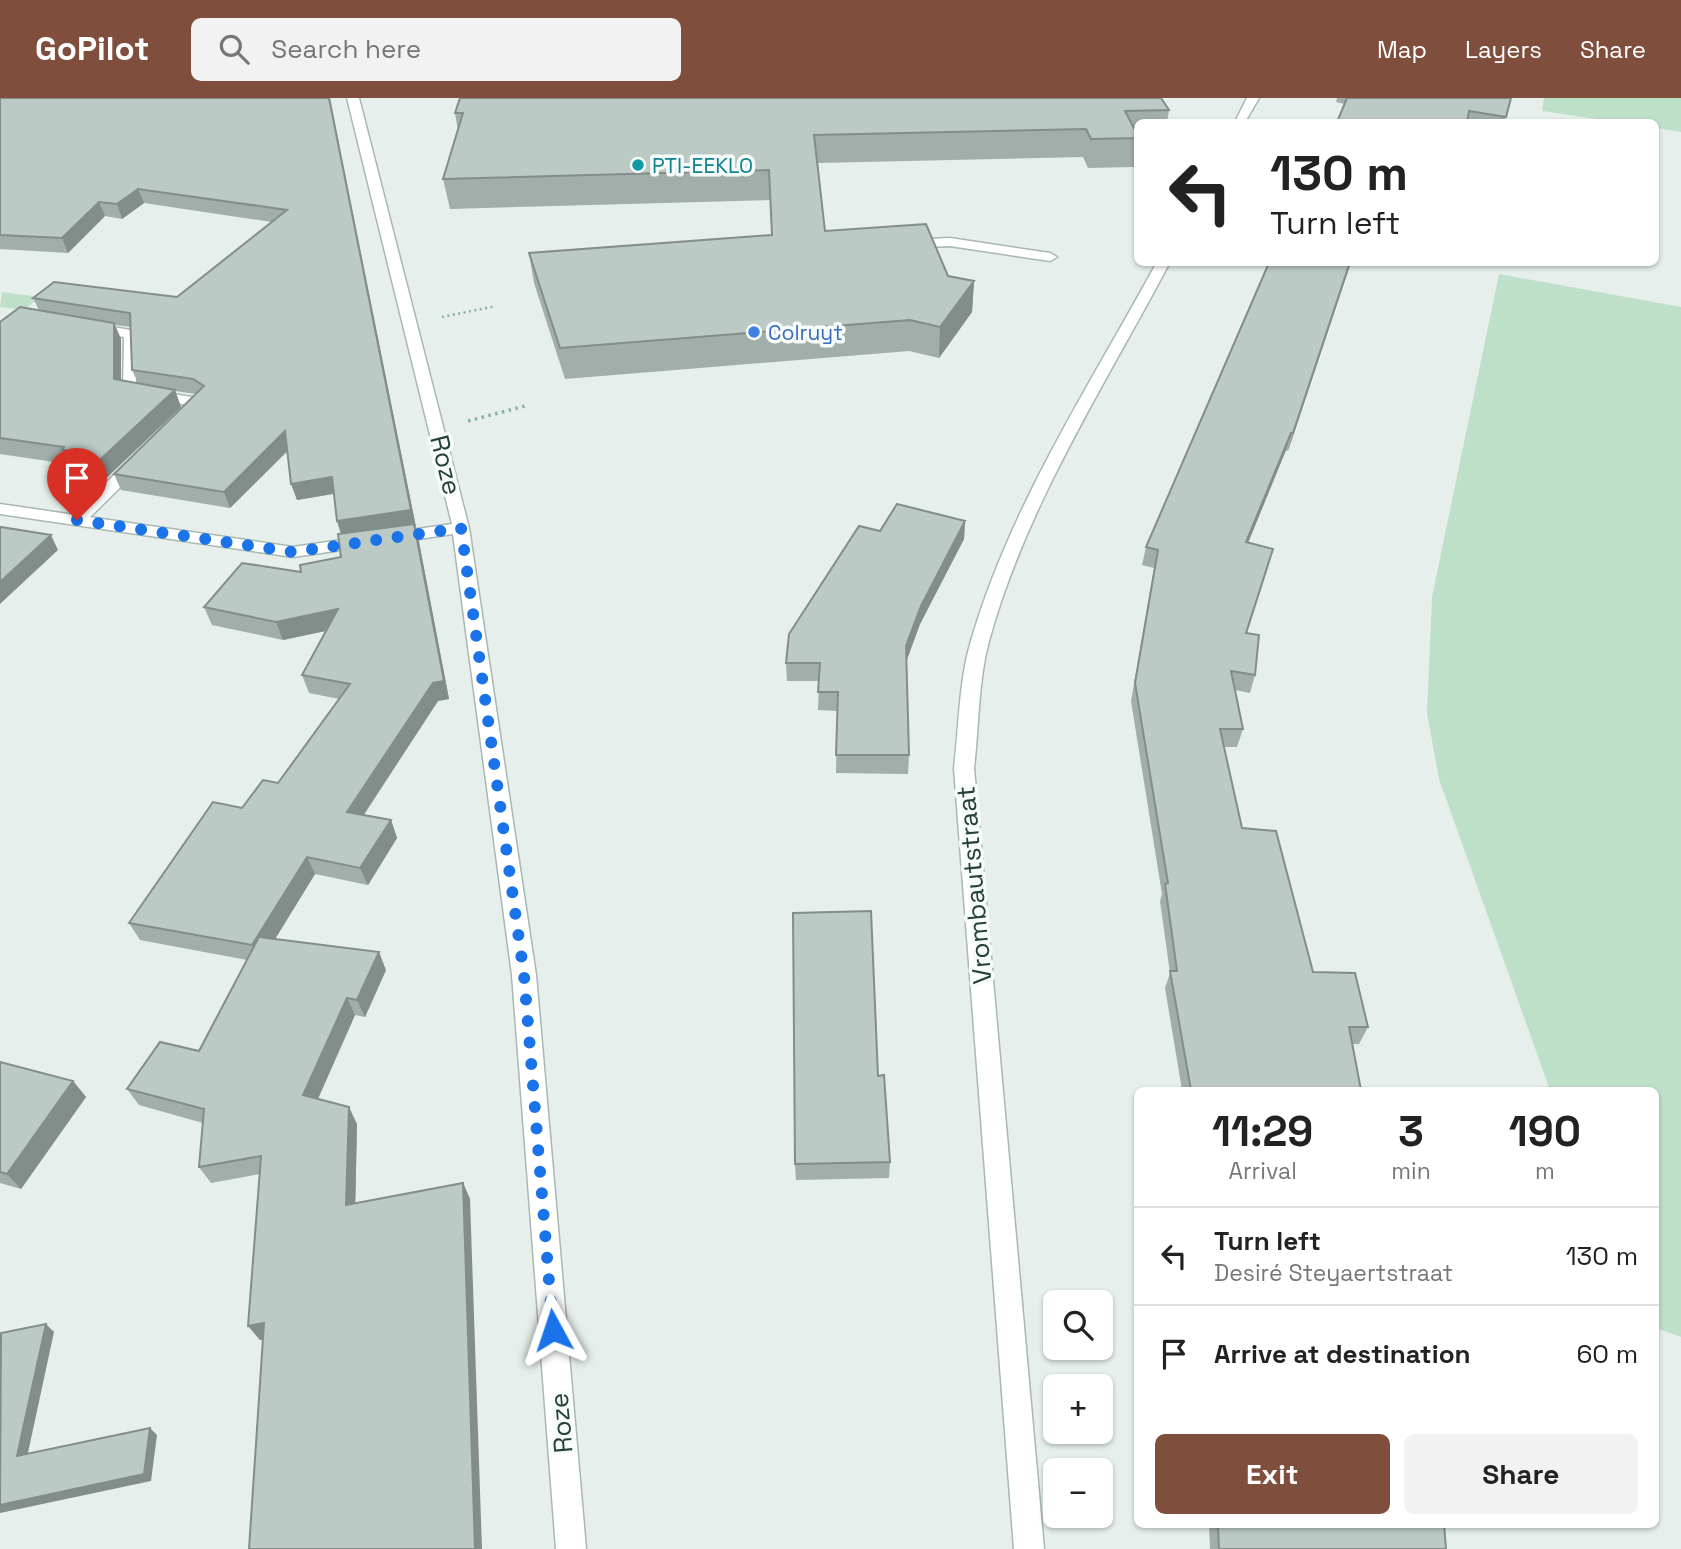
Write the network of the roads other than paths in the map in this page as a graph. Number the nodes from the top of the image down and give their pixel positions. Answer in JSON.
{"nodes":[{"id":1,"x":353,"y":98,"type":"edge"},
{"id":2,"x":1254,"y":98,"type":"edge"},
{"id":3,"x":1242,"y":119,"type":"edge"},
{"id":4,"x":887,"y":245,"type":"edge"},
{"id":5,"x":1050,"y":257,"type":"dead end"},
{"id":6,"x":1162,"y":266,"type":"edge"},
{"id":7,"x":76,"y":325,"type":"edge"},
{"id":8,"x":171,"y":429,"type":"edge"},
{"id":9,"x":152,"y":447,"type":"edge"},
{"id":10,"x":0,"y":509,"type":"edge"},
{"id":11,"x":77,"y":520,"type":"junction"},
{"id":12,"x":461,"y":528,"type":"junction"},
{"id":13,"x":571,"y":1549,"type":"edge"},
{"id":14,"x":1029,"y":1549,"type":"edge"}],
"edges":[{"from":1,"to":12,"type":"street","name":"Roze"},
{"from":2,"to":3,"type":"street"},
{"from":4,"to":5,"type":"street"},
{"from":6,"to":14,"type":"street","name":"Vrombautstraat"},
{"from":7,"to":8,"type":"street"},
{"from":9,"to":11,"type":"street"},
{"from":10,"to":11,"type":"street"},
{"from":11,"to":12,"type":"street"},
{"from":12,"to":13,"type":"street","name":"Roze"}]}
